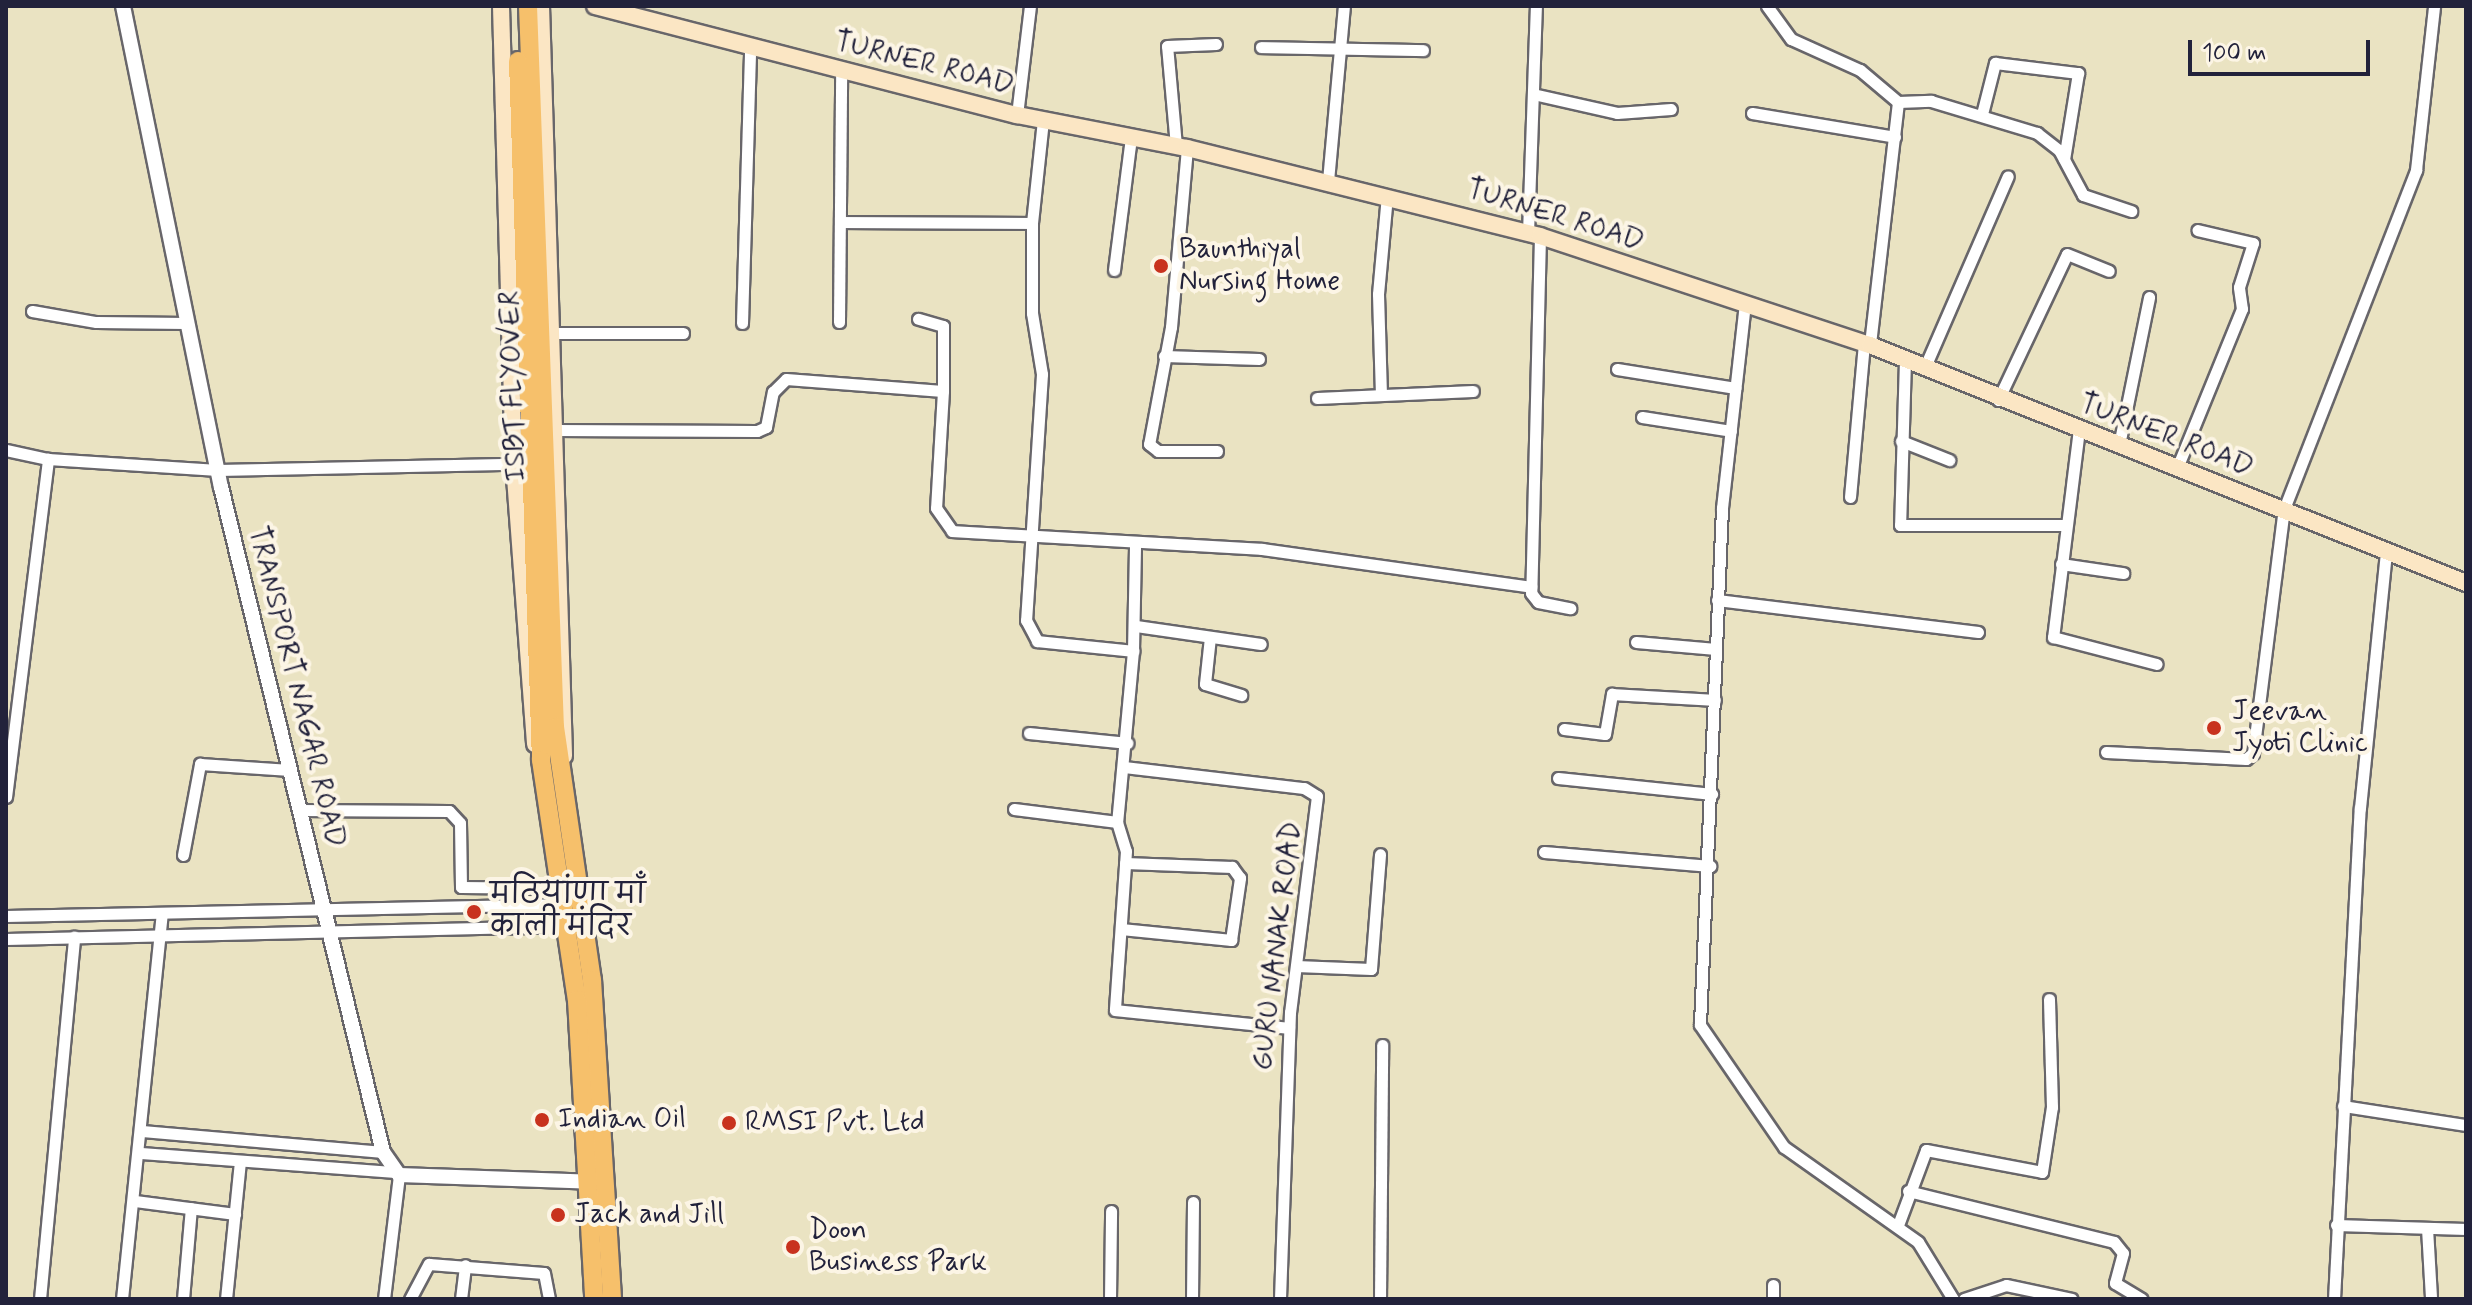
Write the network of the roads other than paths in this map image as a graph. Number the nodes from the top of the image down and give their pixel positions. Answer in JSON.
{"nodes":[{"id":1,"x":123,"y":6,"type":"edge"},
{"id":2,"x":501,"y":6,"type":"edge"},
{"id":3,"x":516,"y":6,"type":"edge"},
{"id":4,"x":528,"y":6,"type":"edge"},
{"id":5,"x":541,"y":6,"type":"edge"},
{"id":6,"x":595,"y":6,"type":"edge"},
{"id":7,"x":1030,"y":6,"type":"edge"},
{"id":8,"x":1344,"y":6,"type":"edge"},
{"id":9,"x":1536,"y":6,"type":"edge"},
{"id":10,"x":1767,"y":6,"type":"edge"},
{"id":11,"x":2434,"y":6,"type":"edge"},
{"id":12,"x":1216,"y":44,"type":"dead end"},
{"id":13,"x":750,"y":46,"type":"junction"},
{"id":14,"x":1261,"y":47,"type":"dead end"},
{"id":15,"x":1423,"y":50,"type":"dead end"},
{"id":16,"x":1339,"y":52,"type":"junction"},
{"id":17,"x":841,"y":69,"type":"junction"},
{"id":18,"x":1533,"y":94,"type":"junction"},
{"id":19,"x":1898,"y":102,"type":"junction"},
{"id":20,"x":1671,"y":109,"type":"dead end"},
{"id":21,"x":1752,"y":113,"type":"dead end"},
{"id":22,"x":1982,"y":114,"type":"junction"},
{"id":23,"x":1017,"y":115,"type":"junction"},
{"id":24,"x":1043,"y":120,"type":"junction"},
{"id":25,"x":1131,"y":137,"type":"junction"},
{"id":26,"x":1895,"y":137,"type":"junction"},
{"id":27,"x":1182,"y":147,"type":"junction"},
{"id":28,"x":2064,"y":159,"type":"junction"},
{"id":29,"x":2008,"y":176,"type":"dead end"},
{"id":30,"x":1328,"y":181,"type":"junction"},
{"id":31,"x":1387,"y":196,"type":"junction"},
{"id":32,"x":2131,"y":211,"type":"dead end"},
{"id":33,"x":842,"y":222,"type":"junction"},
{"id":34,"x":1032,"y":223,"type":"junction"},
{"id":35,"x":2197,"y":230,"type":"dead end"},
{"id":36,"x":1534,"y":234,"type":"junction"},
{"id":37,"x":1114,"y":270,"type":"dead end"},
{"id":38,"x":2109,"y":271,"type":"dead end"},
{"id":39,"x":2149,"y":297,"type":"dead end"},
{"id":40,"x":1745,"y":303,"type":"junction"},
{"id":41,"x":32,"y":311,"type":"dead end"},
{"id":42,"x":918,"y":319,"type":"dead end"},
{"id":43,"x":839,"y":322,"type":"dead end"},
{"id":44,"x":186,"y":323,"type":"junction"},
{"id":45,"x":742,"y":323,"type":"dead end"},
{"id":46,"x":552,"y":333,"type":"junction"},
{"id":47,"x":683,"y":333,"type":"dead end"},
{"id":48,"x":1867,"y":344,"type":"junction"},
{"id":49,"x":1164,"y":356,"type":"junction"},
{"id":50,"x":1259,"y":359,"type":"dead end"},
{"id":51,"x":1905,"y":360,"type":"junction"},
{"id":52,"x":1617,"y":369,"type":"dead end"},
{"id":53,"x":1924,"y":369,"type":"junction"},
{"id":54,"x":1735,"y":388,"type":"junction"},
{"id":55,"x":943,"y":391,"type":"junction"},
{"id":56,"x":1473,"y":391,"type":"dead end"},
{"id":57,"x":1381,"y":395,"type":"junction"},
{"id":58,"x":1317,"y":398,"type":"dead end"},
{"id":59,"x":1998,"y":400,"type":"junction"},
{"id":60,"x":1642,"y":417,"type":"dead end"},
{"id":61,"x":2079,"y":429,"type":"junction"},
{"id":62,"x":555,"y":430,"type":"junction"},
{"id":63,"x":1731,"y":431,"type":"junction"},
{"id":64,"x":1901,"y":441,"type":"junction"},
{"id":65,"x":2119,"y":445,"type":"junction"},
{"id":66,"x":6,"y":450,"type":"edge"},
{"id":67,"x":1217,"y":451,"type":"dead end"},
{"id":68,"x":48,"y":459,"type":"junction"},
{"id":69,"x":1949,"y":460,"type":"dead end"},
{"id":70,"x":514,"y":464,"type":"junction"},
{"id":71,"x":2177,"y":468,"type":"junction"},
{"id":72,"x":218,"y":470,"type":"junction"},
{"id":73,"x":1850,"y":497,"type":"dead end"},
{"id":74,"x":2284,"y":509,"type":"junction"},
{"id":75,"x":2066,"y":525,"type":"junction"},
{"id":76,"x":1034,"y":537,"type":"junction"},
{"id":77,"x":1135,"y":544,"type":"junction"},
{"id":78,"x":2386,"y":552,"type":"junction"},
{"id":79,"x":2061,"y":564,"type":"junction"},
{"id":80,"x":2123,"y":573,"type":"dead end"},
{"id":81,"x":2466,"y":583,"type":"edge"},
{"id":82,"x":1531,"y":587,"type":"junction"},
{"id":83,"x":1717,"y":600,"type":"junction"},
{"id":84,"x":1570,"y":608,"type":"dead end"},
{"id":85,"x":1136,"y":626,"type":"junction"},
{"id":86,"x":1978,"y":632,"type":"dead end"},
{"id":87,"x":1210,"y":637,"type":"junction"},
{"id":88,"x":1636,"y":642,"type":"dead end"},
{"id":89,"x":1261,"y":644,"type":"dead end"},
{"id":90,"x":1716,"y":649,"type":"junction"},
{"id":91,"x":1133,"y":651,"type":"junction"},
{"id":92,"x":2157,"y":664,"type":"dead end"},
{"id":93,"x":1241,"y":695,"type":"dead end"},
{"id":94,"x":1715,"y":700,"type":"junction"},
{"id":95,"x":548,"y":729,"type":"junction"},
{"id":96,"x":1564,"y":729,"type":"dead end"},
{"id":97,"x":1029,"y":733,"type":"dead end"},
{"id":98,"x":1127,"y":743,"type":"junction"},
{"id":99,"x":2106,"y":752,"type":"dead end"},
{"id":100,"x":541,"y":760,"type":"junction"},
{"id":101,"x":563,"y":762,"type":"junction"},
{"id":102,"x":1124,"y":767,"type":"junction"},
{"id":103,"x":290,"y":770,"type":"junction"},
{"id":104,"x":1558,"y":778,"type":"dead end"},
{"id":105,"x":1712,"y":794,"type":"junction"},
{"id":106,"x":6,"y":797,"type":"edge"},
{"id":107,"x":1014,"y":809,"type":"dead end"},
{"id":108,"x":299,"y":810,"type":"junction"},
{"id":109,"x":1117,"y":822,"type":"junction"},
{"id":110,"x":1544,"y":852,"type":"dead end"},
{"id":111,"x":1380,"y":854,"type":"dead end"},
{"id":112,"x":183,"y":855,"type":"dead end"},
{"id":113,"x":1125,"y":863,"type":"junction"},
{"id":114,"x":1710,"y":866,"type":"junction"},
{"id":115,"x":461,"y":887,"type":"junction"},
{"id":116,"x":565,"y":896,"type":"junction"},
{"id":117,"x":459,"y":907,"type":"junction"},
{"id":118,"x":324,"y":911,"type":"junction"},
{"id":119,"x":162,"y":913,"type":"junction"},
{"id":120,"x":6,"y":916,"type":"edge"},
{"id":121,"x":569,"y":926,"type":"junction"},
{"id":122,"x":1121,"y":929,"type":"junction"},
{"id":123,"x":329,"y":931,"type":"junction"},
{"id":124,"x":156,"y":935,"type":"junction"},
{"id":125,"x":74,"y":937,"type":"junction"},
{"id":126,"x":6,"y":939,"type":"edge"},
{"id":127,"x":1296,"y":966,"type":"junction"},
{"id":128,"x":2049,"y":999,"type":"dead end"},
{"id":129,"x":1289,"y":1028,"type":"junction"},
{"id":130,"x":1382,"y":1045,"type":"dead end"},
{"id":131,"x":2343,"y":1106,"type":"junction"},
{"id":132,"x":2466,"y":1125,"type":"edge"},
{"id":133,"x":142,"y":1131,"type":"junction"},
{"id":134,"x":383,"y":1152,"type":"junction"},
{"id":135,"x":141,"y":1153,"type":"junction"},
{"id":136,"x":240,"y":1162,"type":"junction"},
{"id":137,"x":397,"y":1174,"type":"junction"},
{"id":138,"x":594,"y":1182,"type":"junction"},
{"id":139,"x":1908,"y":1191,"type":"junction"},
{"id":140,"x":135,"y":1201,"type":"junction"},
{"id":141,"x":1193,"y":1202,"type":"dead end"},
{"id":142,"x":191,"y":1208,"type":"junction"},
{"id":143,"x":1111,"y":1211,"type":"dead end"},
{"id":144,"x":235,"y":1214,"type":"junction"},
{"id":145,"x":1898,"y":1225,"type":"junction"},
{"id":146,"x":2336,"y":1225,"type":"junction"},
{"id":147,"x":2427,"y":1228,"type":"junction"},
{"id":148,"x":2466,"y":1229,"type":"edge"},
{"id":149,"x":465,"y":1265,"type":"junction"},
{"id":150,"x":1773,"y":1285,"type":"dead end"},
{"id":151,"x":2431,"y":1298,"type":"edge"},
{"id":152,"x":40,"y":1299,"type":"edge"},
{"id":153,"x":122,"y":1299,"type":"edge"},
{"id":154,"x":183,"y":1299,"type":"edge"},
{"id":155,"x":226,"y":1299,"type":"edge"},
{"id":156,"x":384,"y":1299,"type":"edge"},
{"id":157,"x":410,"y":1299,"type":"edge"},
{"id":158,"x":461,"y":1299,"type":"edge"},
{"id":159,"x":549,"y":1299,"type":"edge"},
{"id":160,"x":594,"y":1299,"type":"edge"},
{"id":161,"x":612,"y":1299,"type":"edge"},
{"id":162,"x":1110,"y":1299,"type":"edge"},
{"id":163,"x":1192,"y":1299,"type":"edge"},
{"id":164,"x":1280,"y":1299,"type":"edge"},
{"id":165,"x":1380,"y":1299,"type":"edge"},
{"id":166,"x":1773,"y":1299,"type":"edge"},
{"id":167,"x":1953,"y":1299,"type":"edge"},
{"id":168,"x":1964,"y":1299,"type":"edge"},
{"id":169,"x":2072,"y":1299,"type":"edge"},
{"id":170,"x":2142,"y":1299,"type":"edge"},
{"id":171,"x":2334,"y":1299,"type":"edge"}],
"edges":[{"from":1,"to":44,"type":"street","name":"TRANSPORT NAGAR ROAD"},
{"from":2,"to":70,"type":"main road"},
{"from":3,"to":95,"type":"highway","name":"ISBT FLYOVER"},
{"from":4,"to":95,"type":"highway","name":"ISBT FLYOVER"},
{"from":5,"to":46,"type":"main road"},
{"from":6,"to":13,"type":"main road","name":"TURNER ROAD"},
{"from":7,"to":23,"type":"street"},
{"from":8,"to":16,"type":"street"},
{"from":9,"to":18,"type":"street"},
{"from":10,"to":19,"type":"street"},
{"from":11,"to":74,"type":"street"},
{"from":12,"to":27,"type":"street"},
{"from":13,"to":17,"type":"main road","name":"TURNER ROAD"},
{"from":13,"to":45,"type":"street"},
{"from":14,"to":16,"type":"street"},
{"from":15,"to":16,"type":"street"},
{"from":16,"to":30,"type":"street"},
{"from":17,"to":23,"type":"main road","name":"TURNER ROAD"},
{"from":17,"to":33,"type":"street"},
{"from":18,"to":20,"type":"street"},
{"from":18,"to":36,"type":"street"},
{"from":19,"to":22,"type":"street"},
{"from":19,"to":26,"type":"street"},
{"from":21,"to":26,"type":"street"},
{"from":22,"to":28,"type":"street"},
{"from":22,"to":28,"type":"street"},
{"from":23,"to":24,"type":"main road","name":"TURNER ROAD"},
{"from":24,"to":25,"type":"main road","name":"TURNER ROAD"},
{"from":24,"to":34,"type":"street"},
{"from":25,"to":27,"type":"main road","name":"TURNER ROAD"},
{"from":25,"to":37,"type":"street"},
{"from":26,"to":48,"type":"street"},
{"from":27,"to":30,"type":"main road","name":"TURNER ROAD"},
{"from":27,"to":49,"type":"street"},
{"from":28,"to":32,"type":"street"},
{"from":29,"to":53,"type":"street"},
{"from":30,"to":31,"type":"main road","name":"TURNER ROAD"},
{"from":31,"to":36,"type":"main road","name":"TURNER ROAD"},
{"from":31,"to":57,"type":"street"},
{"from":33,"to":34,"type":"street"},
{"from":33,"to":43,"type":"street"},
{"from":34,"to":76,"type":"street"},
{"from":35,"to":71,"type":"street"},
{"from":36,"to":40,"type":"main road","name":"TURNER ROAD"},
{"from":36,"to":82,"type":"street"},
{"from":38,"to":59,"type":"street"},
{"from":39,"to":65,"type":"street"},
{"from":40,"to":48,"type":"main road","name":"TURNER ROAD"},
{"from":40,"to":54,"type":"street"},
{"from":41,"to":44,"type":"street"},
{"from":42,"to":55,"type":"street"},
{"from":44,"to":72,"type":"street","name":"TRANSPORT NAGAR ROAD"},
{"from":46,"to":47,"type":"street"},
{"from":46,"to":62,"type":"main road"},
{"from":48,"to":51,"type":"main road","name":"TURNER ROAD"},
{"from":48,"to":73,"type":"street"},
{"from":49,"to":50,"type":"street"},
{"from":49,"to":67,"type":"street"},
{"from":51,"to":53,"type":"main road","name":"TURNER ROAD"},
{"from":51,"to":64,"type":"street"},
{"from":52,"to":54,"type":"street"},
{"from":53,"to":59,"type":"main road","name":"TURNER ROAD"},
{"from":54,"to":63,"type":"street"},
{"from":55,"to":62,"type":"street"},
{"from":55,"to":76,"type":"street"},
{"from":56,"to":57,"type":"street"},
{"from":57,"to":58,"type":"street"},
{"from":59,"to":61,"type":"main road","name":"TURNER ROAD"},
{"from":60,"to":63,"type":"street"},
{"from":61,"to":65,"type":"main road","name":"TURNER ROAD"},
{"from":61,"to":75,"type":"street"},
{"from":62,"to":101,"type":"main road"},
{"from":63,"to":83,"type":"street"},
{"from":64,"to":69,"type":"street"},
{"from":64,"to":75,"type":"street"},
{"from":65,"to":71,"type":"main road","name":"TURNER ROAD"},
{"from":66,"to":68,"type":"street"},
{"from":68,"to":72,"type":"street"},
{"from":68,"to":106,"type":"street"},
{"from":70,"to":72,"type":"street"},
{"from":70,"to":100,"type":"main road"},
{"from":71,"to":74,"type":"main road","name":"TURNER ROAD"},
{"from":72,"to":103,"type":"street","name":"TRANSPORT NAGAR ROAD"},
{"from":74,"to":78,"type":"main road","name":"TURNER ROAD"},
{"from":74,"to":99,"type":"street"},
{"from":75,"to":79,"type":"street"},
{"from":76,"to":77,"type":"street"},
{"from":76,"to":91,"type":"street"},
{"from":77,"to":82,"type":"street"},
{"from":77,"to":85,"type":"street"},
{"from":78,"to":81,"type":"main road","name":"TURNER ROAD"},
{"from":78,"to":131,"type":"street"},
{"from":79,"to":80,"type":"street"},
{"from":79,"to":92,"type":"street"},
{"from":82,"to":84,"type":"street"},
{"from":83,"to":86,"type":"street"},
{"from":83,"to":90,"type":"street"},
{"from":85,"to":87,"type":"street"},
{"from":85,"to":91,"type":"street"},
{"from":87,"to":89,"type":"street"},
{"from":87,"to":93,"type":"street"},
{"from":88,"to":90,"type":"street"},
{"from":90,"to":94,"type":"street"},
{"from":91,"to":98,"type":"street"},
{"from":94,"to":96,"type":"street"},
{"from":94,"to":105,"type":"street"},
{"from":95,"to":100,"type":"highway","name":"ISBT FLYOVER"},
{"from":95,"to":101,"type":"highway","name":"ISBT FLYOVER"},
{"from":97,"to":98,"type":"street"},
{"from":98,"to":102,"type":"street"},
{"from":100,"to":116,"type":"highway","name":"ISBT FLYOVER"},
{"from":101,"to":138,"type":"highway","name":"ISBT FLYOVER"},
{"from":102,"to":109,"type":"street"},
{"from":102,"to":127,"type":"street","name":"GURU NANAK ROAD"},
{"from":103,"to":108,"type":"street","name":"TRANSPORT NAGAR ROAD"},
{"from":103,"to":112,"type":"street"},
{"from":104,"to":105,"type":"street"},
{"from":105,"to":114,"type":"street"},
{"from":107,"to":109,"type":"street"},
{"from":108,"to":115,"type":"street"},
{"from":108,"to":118,"type":"street","name":"TRANSPORT NAGAR ROAD"},
{"from":109,"to":113,"type":"street"},
{"from":110,"to":114,"type":"street"},
{"from":111,"to":127,"type":"street"},
{"from":113,"to":122,"type":"street"},
{"from":113,"to":122,"type":"street"},
{"from":114,"to":145,"type":"street"},
{"from":115,"to":116,"type":"street"},
{"from":115,"to":117,"type":"street"},
{"from":116,"to":117,"type":"street"},
{"from":116,"to":121,"type":"highway","name":"ISBT FLYOVER"},
{"from":117,"to":118,"type":"street"},
{"from":118,"to":119,"type":"street"},
{"from":118,"to":123,"type":"street","name":"TRANSPORT NAGAR ROAD"},
{"from":119,"to":120,"type":"street"},
{"from":119,"to":124,"type":"street"},
{"from":121,"to":123,"type":"street"},
{"from":121,"to":138,"type":"highway","name":"ISBT FLYOVER"},
{"from":122,"to":129,"type":"street"},
{"from":123,"to":124,"type":"street"},
{"from":123,"to":134,"type":"street","name":"TRANSPORT NAGAR ROAD"},
{"from":124,"to":125,"type":"street"},
{"from":124,"to":133,"type":"street"},
{"from":125,"to":126,"type":"street"},
{"from":125,"to":152,"type":"street"},
{"from":127,"to":129,"type":"street","name":"GURU NANAK ROAD"},
{"from":128,"to":139,"type":"street"},
{"from":129,"to":164,"type":"street","name":"GURU NANAK ROAD"},
{"from":130,"to":165,"type":"street"},
{"from":131,"to":132,"type":"street"},
{"from":131,"to":146,"type":"street"},
{"from":133,"to":134,"type":"street"},
{"from":133,"to":135,"type":"street"},
{"from":134,"to":137,"type":"street","name":"TRANSPORT NAGAR ROAD"},
{"from":135,"to":136,"type":"street"},
{"from":135,"to":140,"type":"street"},
{"from":136,"to":137,"type":"street"},
{"from":136,"to":144,"type":"street"},
{"from":137,"to":138,"type":"street"},
{"from":137,"to":156,"type":"street"},
{"from":138,"to":160,"type":"highway"},
{"from":138,"to":161,"type":"highway"},
{"from":139,"to":145,"type":"street"},
{"from":139,"to":170,"type":"street"},
{"from":140,"to":142,"type":"street"},
{"from":140,"to":153,"type":"street"},
{"from":141,"to":163,"type":"street"},
{"from":142,"to":144,"type":"street"},
{"from":142,"to":154,"type":"street"},
{"from":143,"to":162,"type":"street"},
{"from":144,"to":155,"type":"street"},
{"from":145,"to":167,"type":"street"},
{"from":146,"to":147,"type":"street"},
{"from":146,"to":171,"type":"street"},
{"from":147,"to":148,"type":"street"},
{"from":147,"to":151,"type":"street"},
{"from":149,"to":157,"type":"street"},
{"from":149,"to":158,"type":"street"},
{"from":149,"to":159,"type":"street"},
{"from":150,"to":166,"type":"street"},
{"from":168,"to":169,"type":"street"}]}
